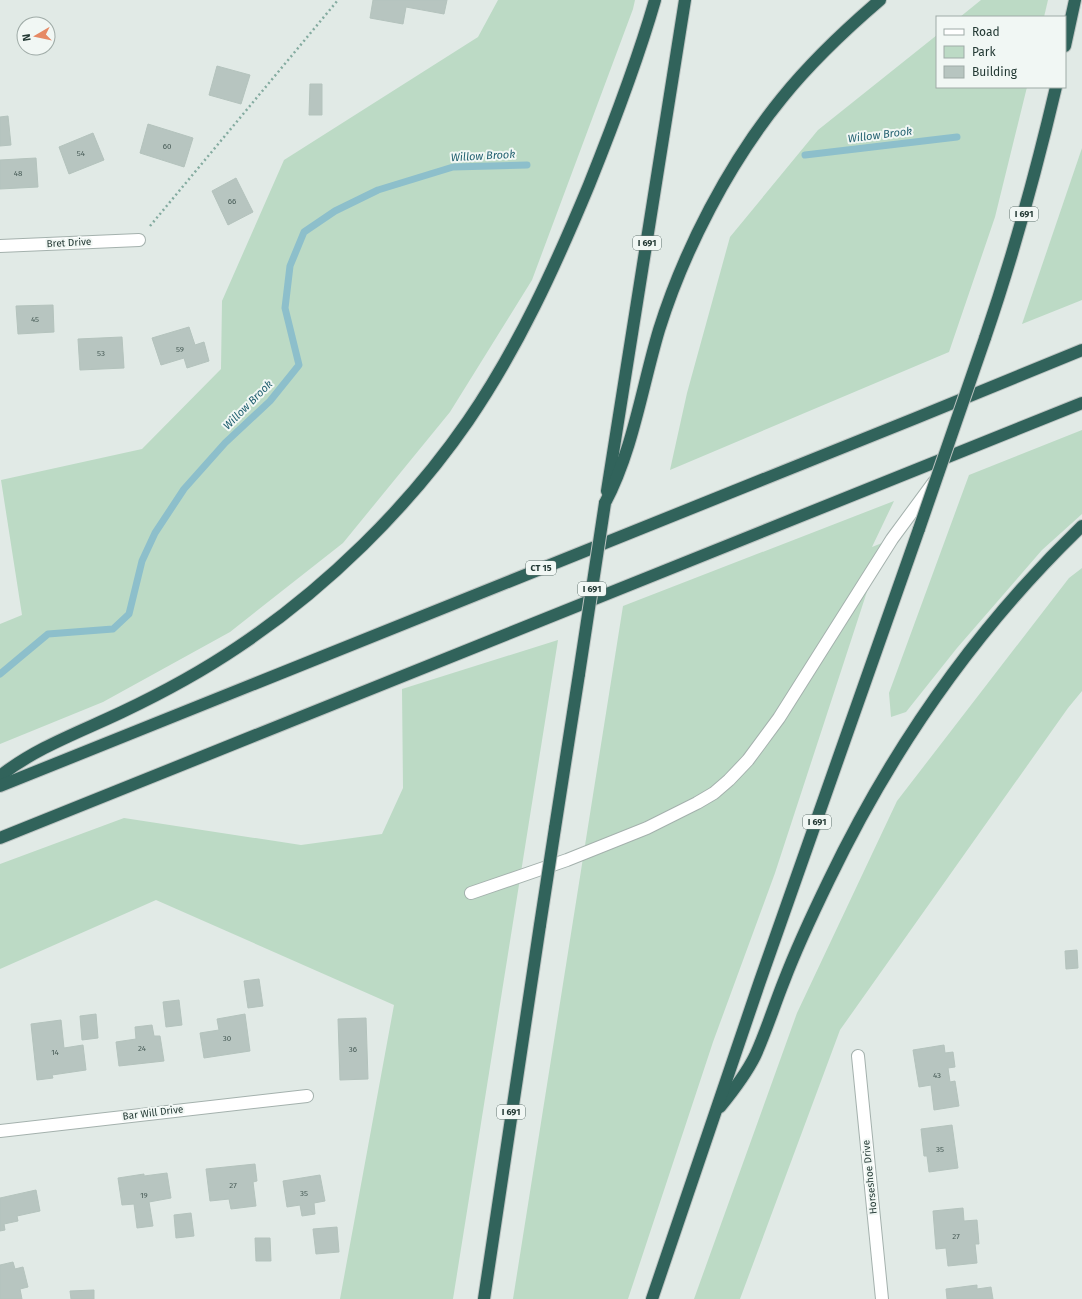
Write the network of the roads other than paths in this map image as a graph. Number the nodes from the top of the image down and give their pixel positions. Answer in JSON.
{"nodes":[{"id":1,"x":655,"y":0,"type":"edge"},
{"id":2,"x":685,"y":0,"type":"edge"},
{"id":3,"x":880,"y":0,"type":"edge"},
{"id":4,"x":1075,"y":0,"type":"edge"},
{"id":5,"x":1066,"y":41,"type":"edge"},
{"id":6,"x":1056,"y":88,"type":"edge"},
{"id":7,"x":139,"y":240,"type":"road end"},
{"id":8,"x":0,"y":246,"type":"edge"},
{"id":9,"x":1082,"y":350,"type":"edge"},
{"id":10,"x":1082,"y":403,"type":"edge"},
{"id":11,"x":937,"y":478,"type":"junction"},
{"id":12,"x":612,"y":484,"type":"junction"},
{"id":13,"x":1082,"y":526,"type":"edge"},
{"id":14,"x":0,"y":776,"type":"edge"},
{"id":15,"x":0,"y":786,"type":"edge"},
{"id":16,"x":0,"y":838,"type":"edge"},
{"id":17,"x":471,"y":893,"type":"dead end"},
{"id":18,"x":858,"y":1056,"type":"dead end"},
{"id":19,"x":307,"y":1096,"type":"dead end"},
{"id":20,"x":714,"y":1114,"type":"junction"},
{"id":21,"x":0,"y":1131,"type":"edge"},
{"id":22,"x":484,"y":1299,"type":"edge"},
{"id":23,"x":652,"y":1299,"type":"edge"},
{"id":24,"x":882,"y":1299,"type":"edge"}],
"edges":[{"from":1,"to":14,"type":"highway"},
{"from":2,"to":12,"type":"highway","number":"I 691"},
{"from":3,"to":12,"type":"highway"},
{"from":4,"to":5,"type":"highway"},
{"from":6,"to":11,"type":"highway","number":"I 691","bridge":true},
{"from":7,"to":8,"type":"street","name":"Bret Drive"},
{"from":9,"to":15,"type":"highway","number":"CT 15"},
{"from":10,"to":16,"type":"highway"},
{"from":11,"to":17,"type":"street","bridge":true},
{"from":11,"to":20,"type":"highway","number":"I 691","bridge":true},
{"from":12,"to":22,"type":"highway","number":"I 691","bridge":true},
{"from":13,"to":20,"type":"highway"},
{"from":18,"to":24,"type":"street","name":"Horseshoe Drive"},
{"from":19,"to":21,"type":"street","name":"Bar Will Drive"},
{"from":20,"to":23,"type":"highway","number":"I 691"}]}
